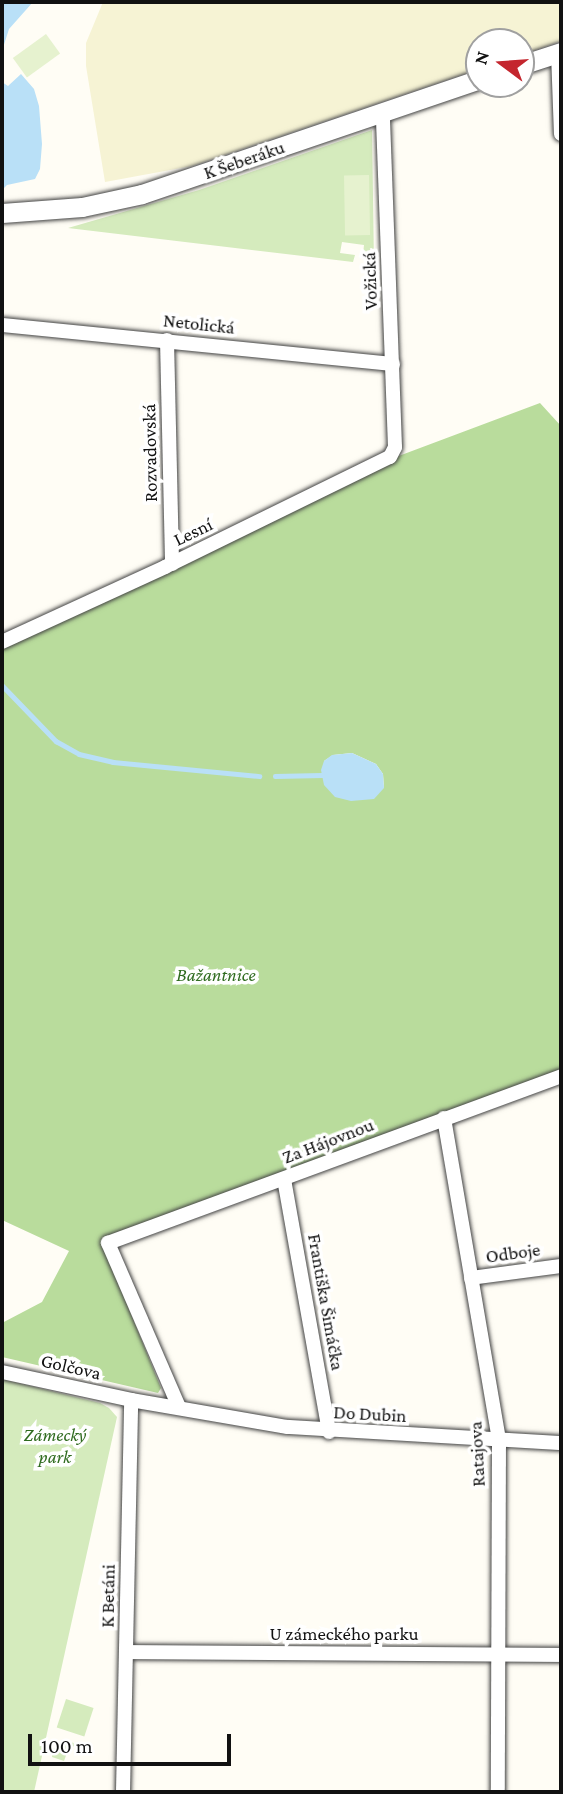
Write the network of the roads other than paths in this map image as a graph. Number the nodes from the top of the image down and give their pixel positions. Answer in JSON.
{"nodes":[{"id":1,"x":560,"y":53,"type":"edge"},
{"id":2,"x":535,"y":61,"type":"edge"},
{"id":3,"x":465,"y":84,"type":"edge"},
{"id":4,"x":383,"y":113,"type":"junction"},
{"id":5,"x":561,"y":134,"type":"edge"},
{"id":6,"x":2,"y":213,"type":"edge"},
{"id":7,"x":2,"y":325,"type":"edge"},
{"id":8,"x":167,"y":340,"type":"junction"},
{"id":9,"x":393,"y":364,"type":"junction"},
{"id":10,"x":395,"y":447,"type":"joint"},
{"id":11,"x":172,"y":564,"type":"junction"},
{"id":12,"x":2,"y":642,"type":"edge"},
{"id":13,"x":561,"y":1076,"type":"edge"},
{"id":14,"x":444,"y":1118,"type":"junction"},
{"id":15,"x":284,"y":1179,"type":"junction"},
{"id":16,"x":561,"y":1266,"type":"edge"},
{"id":17,"x":471,"y":1278,"type":"junction"},
{"id":18,"x":2,"y":1372,"type":"edge"},
{"id":19,"x":131,"y":1400,"type":"junction"},
{"id":20,"x":179,"y":1407,"type":"junction"},
{"id":21,"x":329,"y":1432,"type":"junction"},
{"id":22,"x":499,"y":1440,"type":"junction"},
{"id":23,"x":561,"y":1443,"type":"edge"},
{"id":24,"x":126,"y":1652,"type":"junction"},
{"id":25,"x":498,"y":1655,"type":"junction"},
{"id":26,"x":561,"y":1656,"type":"edge"},
{"id":27,"x":123,"y":1792,"type":"edge"},
{"id":28,"x":498,"y":1792,"type":"edge"}],
"edges":[{"from":1,"to":2,"type":"street"},
{"from":1,"to":5,"type":"street"},
{"from":3,"to":4,"type":"street","name":"K Šeberáku"},
{"from":4,"to":6,"type":"street","name":"K Šeberáku"},
{"from":4,"to":9,"type":"street","name":"Vožická"},
{"from":7,"to":8,"type":"street","name":"Netolická"},
{"from":8,"to":9,"type":"street","name":"Netolická"},
{"from":8,"to":11,"type":"street","name":"Rozvadovská"},
{"from":9,"to":10,"type":"street","name":"Vožická"},
{"from":10,"to":11,"type":"street","name":"Lesní"},
{"from":11,"to":12,"type":"street","name":"Lesní"},
{"from":13,"to":14,"type":"street","name":"Za Hájovnou"},
{"from":14,"to":15,"type":"street","name":"Za Hájovnou"},
{"from":14,"to":17,"type":"street","name":"Ratajova"},
{"from":15,"to":20,"type":"street","name":"Za Hájovnou"},
{"from":15,"to":21,"type":"street","name":"Františka Šimáčka"},
{"from":16,"to":17,"type":"street","name":"Odboje"},
{"from":17,"to":22,"type":"street","name":"Ratajova"},
{"from":18,"to":19,"type":"street","name":"Golčova"},
{"from":19,"to":20,"type":"street","name":"Golčova"},
{"from":19,"to":24,"type":"street","name":"K Betáni"},
{"from":20,"to":21,"type":"street","name":"Do Dubin"},
{"from":21,"to":22,"type":"street","name":"Do Dubin"},
{"from":22,"to":23,"type":"street","name":"Do Dubin"},
{"from":22,"to":25,"type":"street","name":"Ratajova"},
{"from":24,"to":25,"type":"street","name":"U zámeckého parku"},
{"from":24,"to":27,"type":"street","name":"K Betáni"},
{"from":25,"to":26,"type":"street","name":"U zámeckého parku"},
{"from":25,"to":28,"type":"street","name":"Ratajova"}]}
